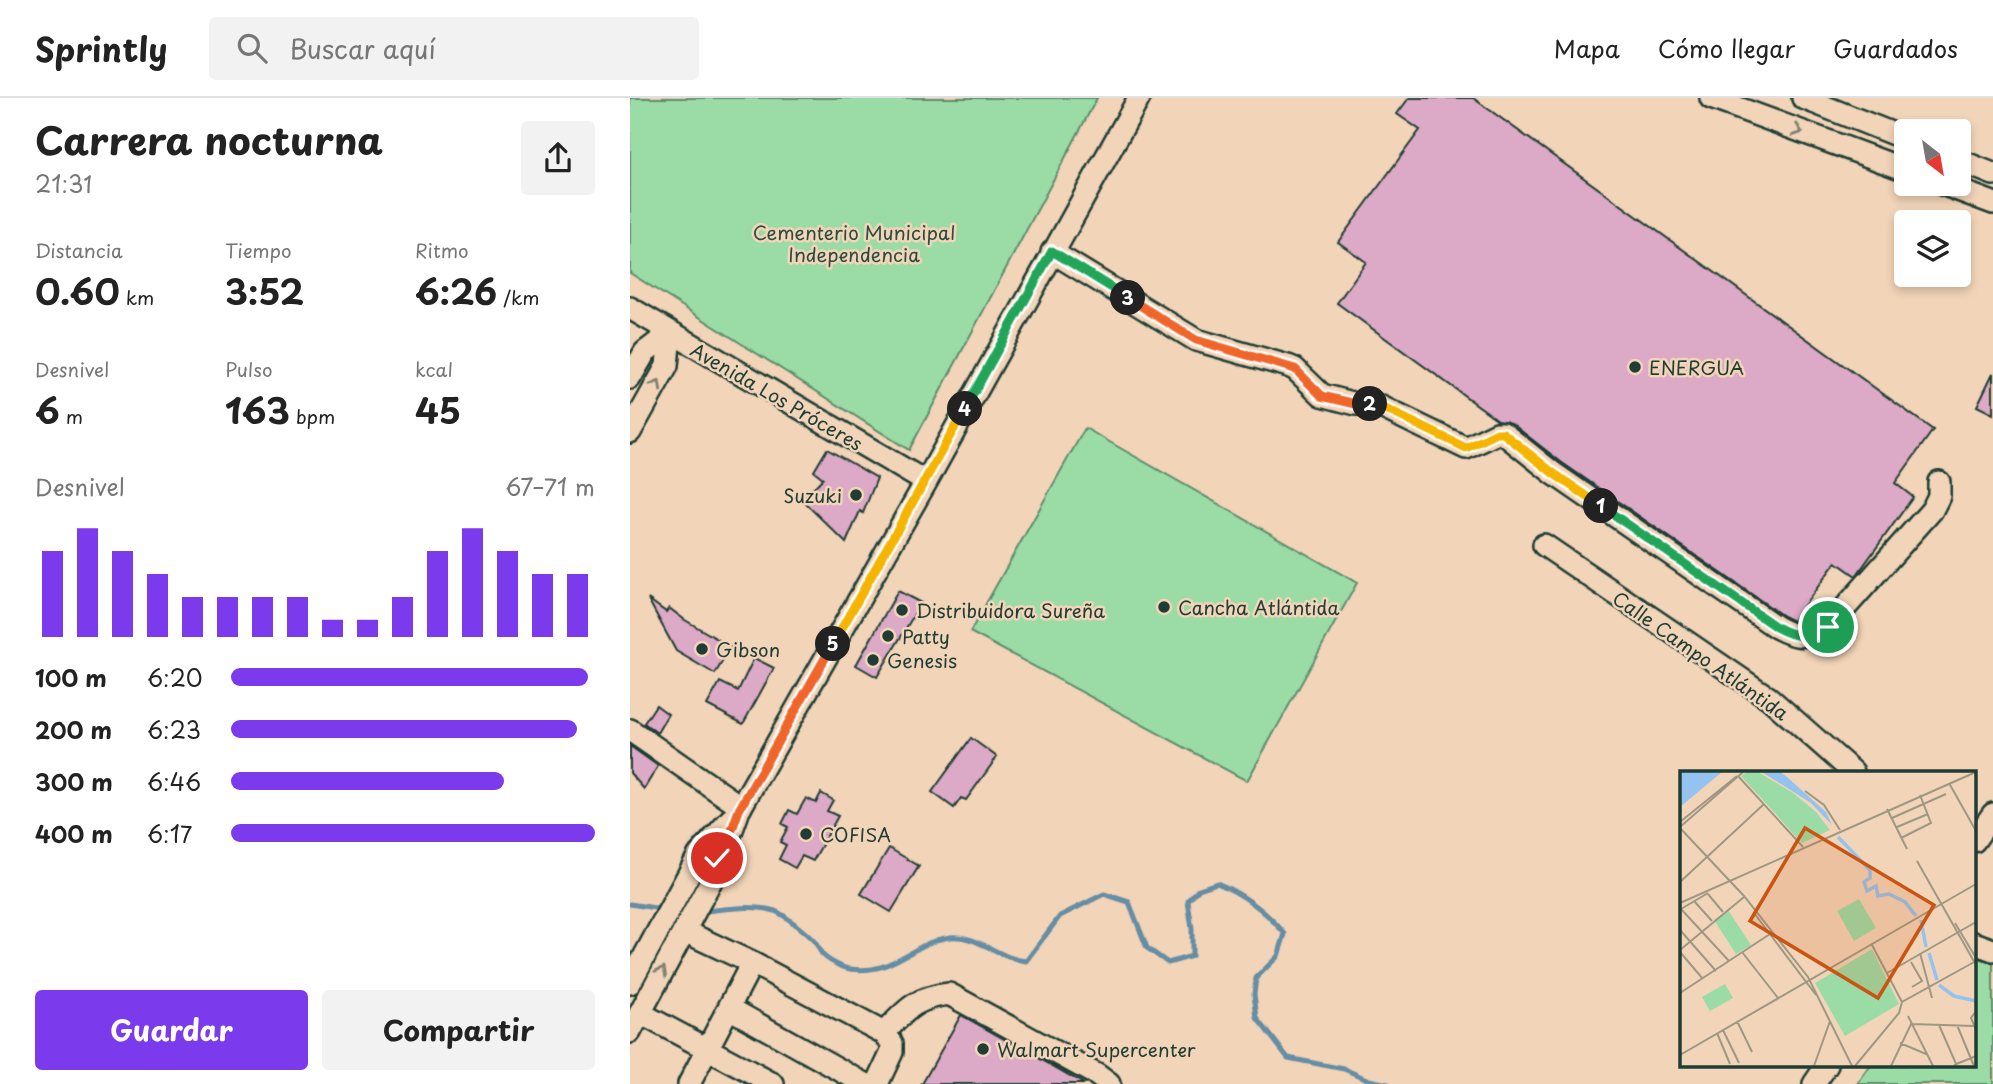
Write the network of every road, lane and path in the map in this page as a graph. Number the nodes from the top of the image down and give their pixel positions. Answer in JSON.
{"nodes":[{"id":1,"x":1139,"y":98,"type":"edge"},
{"id":2,"x":1711,"y":98,"type":"edge"},
{"id":3,"x":1803,"y":98,"type":"edge"},
{"id":4,"x":1756,"y":106,"type":"edge"},
{"id":5,"x":1894,"y":134,"type":"edge"},
{"id":6,"x":1894,"y":165,"type":"edge"},
{"id":7,"x":1971,"y":165,"type":"edge"},
{"id":8,"x":1993,"y":174,"type":"edge"},
{"id":9,"x":1971,"y":195,"type":"edge"},
{"id":10,"x":1993,"y":203,"type":"edge"},
{"id":11,"x":1052,"y":251,"type":"junction"},
{"id":12,"x":630,"y":308,"type":"edge"},
{"id":13,"x":670,"y":333,"type":"junction"},
{"id":14,"x":630,"y":378,"type":"edge"},
{"id":15,"x":630,"y":432,"type":"edge"},
{"id":16,"x":926,"y":482,"type":"junction"},
{"id":17,"x":1939,"y":482,"type":"dead end"},
{"id":18,"x":1544,"y":545,"type":"dead end"},
{"id":19,"x":630,"y":730,"type":"edge"},
{"id":20,"x":1852,"y":771,"type":"edge"},
{"id":21,"x":740,"y":808,"type":"junction"},
{"id":22,"x":1993,"y":814,"type":"edge"},
{"id":23,"x":1976,"y":838,"type":"edge"},
{"id":24,"x":699,"y":855,"type":"junction"},
{"id":25,"x":719,"y":866,"type":"junction"},
{"id":26,"x":684,"y":931,"type":"junction"},
{"id":27,"x":1976,"y":944,"type":"edge"},
{"id":28,"x":1993,"y":950,"type":"edge"},
{"id":29,"x":752,"y":963,"type":"junction"},
{"id":30,"x":630,"y":983,"type":"edge"},
{"id":31,"x":729,"y":1007,"type":"junction"},
{"id":32,"x":640,"y":1013,"type":"junction"},
{"id":33,"x":630,"y":1032,"type":"edge"},
{"id":34,"x":884,"y":1033,"type":"junction"},
{"id":35,"x":708,"y":1047,"type":"junction"},
{"id":36,"x":1826,"y":1066,"type":"edge"},
{"id":37,"x":689,"y":1084,"type":"edge"},
{"id":38,"x":773,"y":1084,"type":"edge"},
{"id":39,"x":865,"y":1084,"type":"edge"},
{"id":40,"x":877,"y":1084,"type":"edge"},
{"id":41,"x":1109,"y":1084,"type":"edge"},
{"id":42,"x":1814,"y":1084,"type":"edge"}],
"edges":[{"from":1,"to":11,"type":"street"},
{"from":2,"to":4,"type":"street"},
{"from":3,"to":5,"type":"street"},
{"from":4,"to":6,"type":"street","one_way":true},
{"from":7,"to":8,"type":"street"},
{"from":9,"to":10,"type":"street"},
{"from":11,"to":16,"type":"street"},
{"from":11,"to":17,"type":"street"},
{"from":12,"to":13,"type":"street","name":"Avenida Los Próceres"},
{"from":13,"to":14,"type":"street"},
{"from":15,"to":13,"type":"street","one_way":true},
{"from":13,"to":16,"type":"street","name":"Avenida Los Próceres"},
{"from":16,"to":21,"type":"street"},
{"from":18,"to":20,"type":"street","name":"Calle Campo Atlántida"},
{"from":19,"to":21,"type":"street"},
{"from":21,"to":24,"type":"street"},
{"from":21,"to":25,"type":"street"},
{"from":22,"to":23,"type":"street"},
{"from":24,"to":25,"type":"street"},
{"from":24,"to":30,"type":"street"},
{"from":25,"to":26,"type":"street"},
{"from":26,"to":29,"type":"street"},
{"from":32,"to":26,"type":"street","one_way":true},
{"from":27,"to":28,"type":"street"},
{"from":29,"to":31,"type":"street"},
{"from":29,"to":34,"type":"street"},
{"from":31,"to":35,"type":"street"},
{"from":31,"to":39,"type":"street"},
{"from":32,"to":33,"type":"street"},
{"from":32,"to":35,"type":"street"},
{"from":34,"to":40,"type":"street"},
{"from":34,"to":41,"type":"street"},
{"from":35,"to":37,"type":"street"},
{"from":35,"to":38,"type":"street"},
{"from":36,"to":42,"type":"street"}]}
